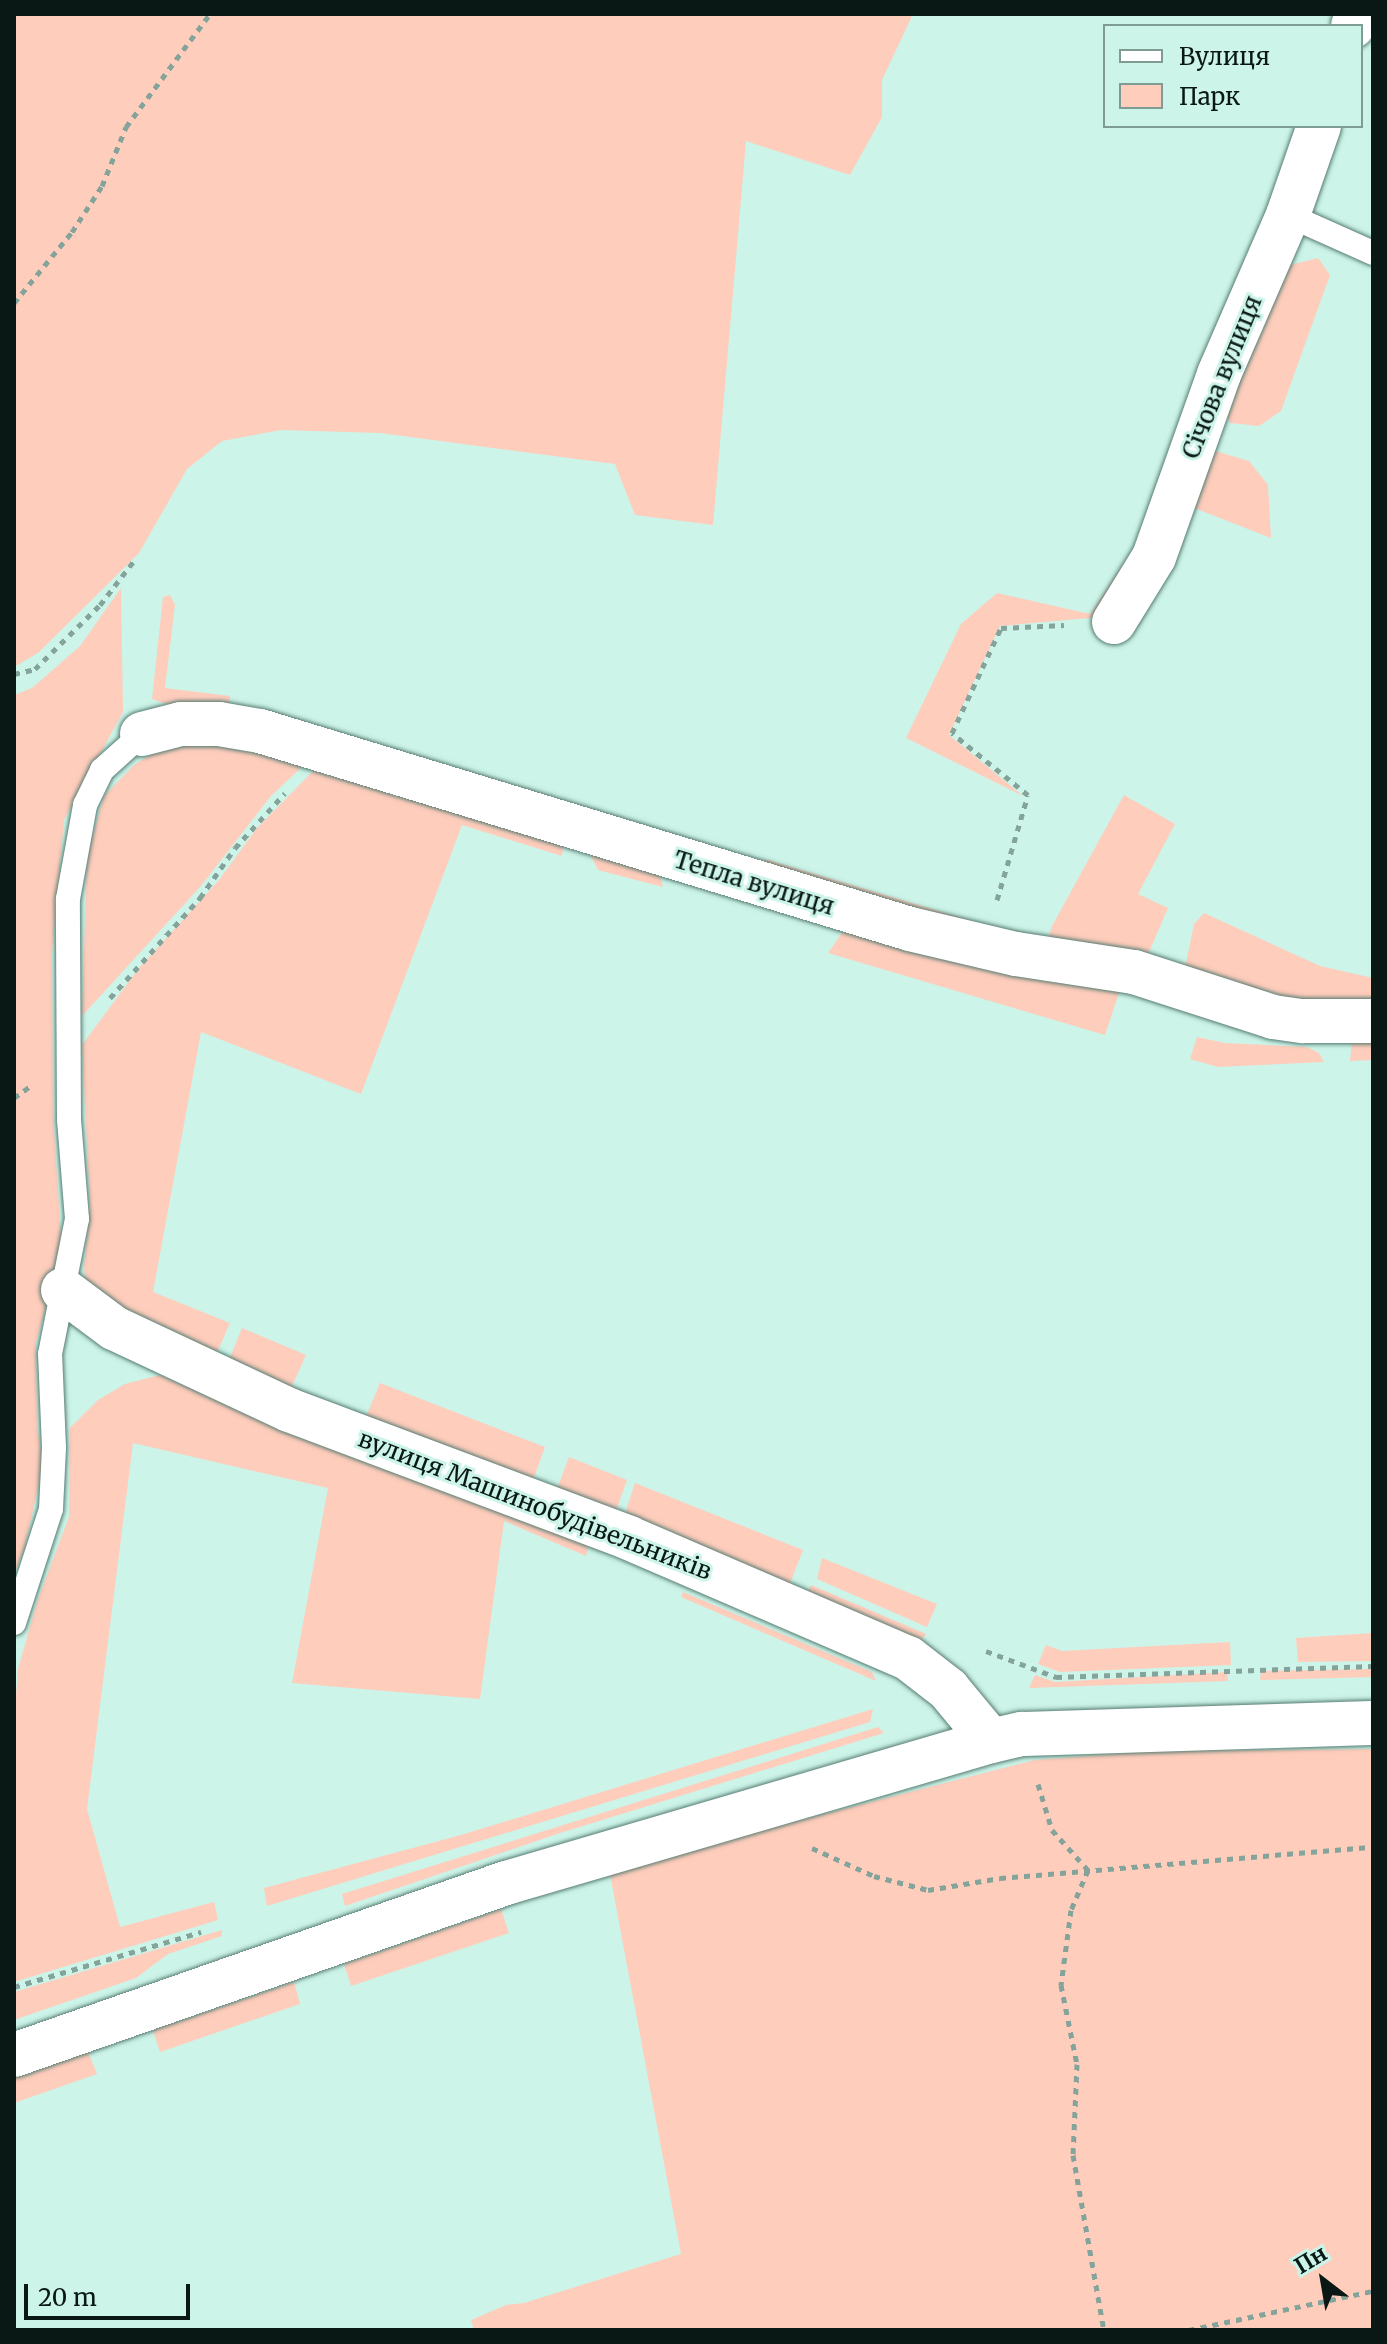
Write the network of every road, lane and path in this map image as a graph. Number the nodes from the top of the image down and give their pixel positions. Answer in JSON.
{"nodes":[{"id":1,"x":210,"y":14,"type":"edge"},
{"id":2,"x":1318,"y":128,"type":"edge"},
{"id":3,"x":1288,"y":215,"type":"junction"},
{"id":4,"x":1373,"y":253,"type":"edge"},
{"id":5,"x":14,"y":303,"type":"edge"},
{"id":6,"x":136,"y":558,"type":"dead end"},
{"id":7,"x":1114,"y":622,"type":"joint"},
{"id":8,"x":14,"y":674,"type":"edge"},
{"id":9,"x":142,"y":734,"type":"joint"},
{"id":10,"x":320,"y":753,"type":"junction"},
{"id":11,"x":983,"y":947,"type":"junction"},
{"id":12,"x":1373,"y":1021,"type":"edge"},
{"id":13,"x":68,"y":1058,"type":"junction"},
{"id":14,"x":14,"y":1098,"type":"edge"},
{"id":15,"x":63,"y":1290,"type":"junction"},
{"id":16,"x":14,"y":1623,"type":"edge"},
{"id":17,"x":1373,"y":1723,"type":"edge"},
{"id":18,"x":1006,"y":1738,"type":"junction"},
{"id":19,"x":777,"y":1802,"type":"junction"},
{"id":20,"x":1373,"y":1847,"type":"edge"},
{"id":21,"x":1088,"y":1870,"type":"junction"},
{"id":22,"x":14,"y":2055,"type":"edge"},
{"id":23,"x":1373,"y":2291,"type":"edge"},
{"id":24,"x":1104,"y":2330,"type":"edge"},
{"id":25,"x":1189,"y":2330,"type":"edge"}],
"edges":[{"from":1,"to":5,"type":"path"},
{"from":2,"to":3,"type":"street","name":"Січова вулиця"},
{"from":3,"to":4,"type":"lane"},
{"from":3,"to":7,"type":"street","name":"Січова вулиця"},
{"from":6,"to":8,"type":"path"},
{"from":7,"to":11,"type":"path"},
{"from":9,"to":10,"type":"street","name":"Тепла вулиця"},
{"from":9,"to":13,"type":"lane"},
{"from":10,"to":11,"type":"street","name":"Тепла вулиця"},
{"from":10,"to":13,"type":"path"},
{"from":11,"to":12,"type":"street","name":"Тепла вулиця"},
{"from":13,"to":14,"type":"path"},
{"from":13,"to":15,"type":"lane"},
{"from":15,"to":16,"type":"lane"},
{"from":15,"to":18,"type":"street","name":"вулиця Машинобудівельників"},
{"from":17,"to":18,"type":"street"},
{"from":18,"to":19,"type":"street"},
{"from":18,"to":21,"type":"path"},
{"from":19,"to":21,"type":"path"},
{"from":19,"to":22,"type":"street"},
{"from":20,"to":21,"type":"path"},
{"from":21,"to":24,"type":"path"},
{"from":23,"to":25,"type":"path"}]}
